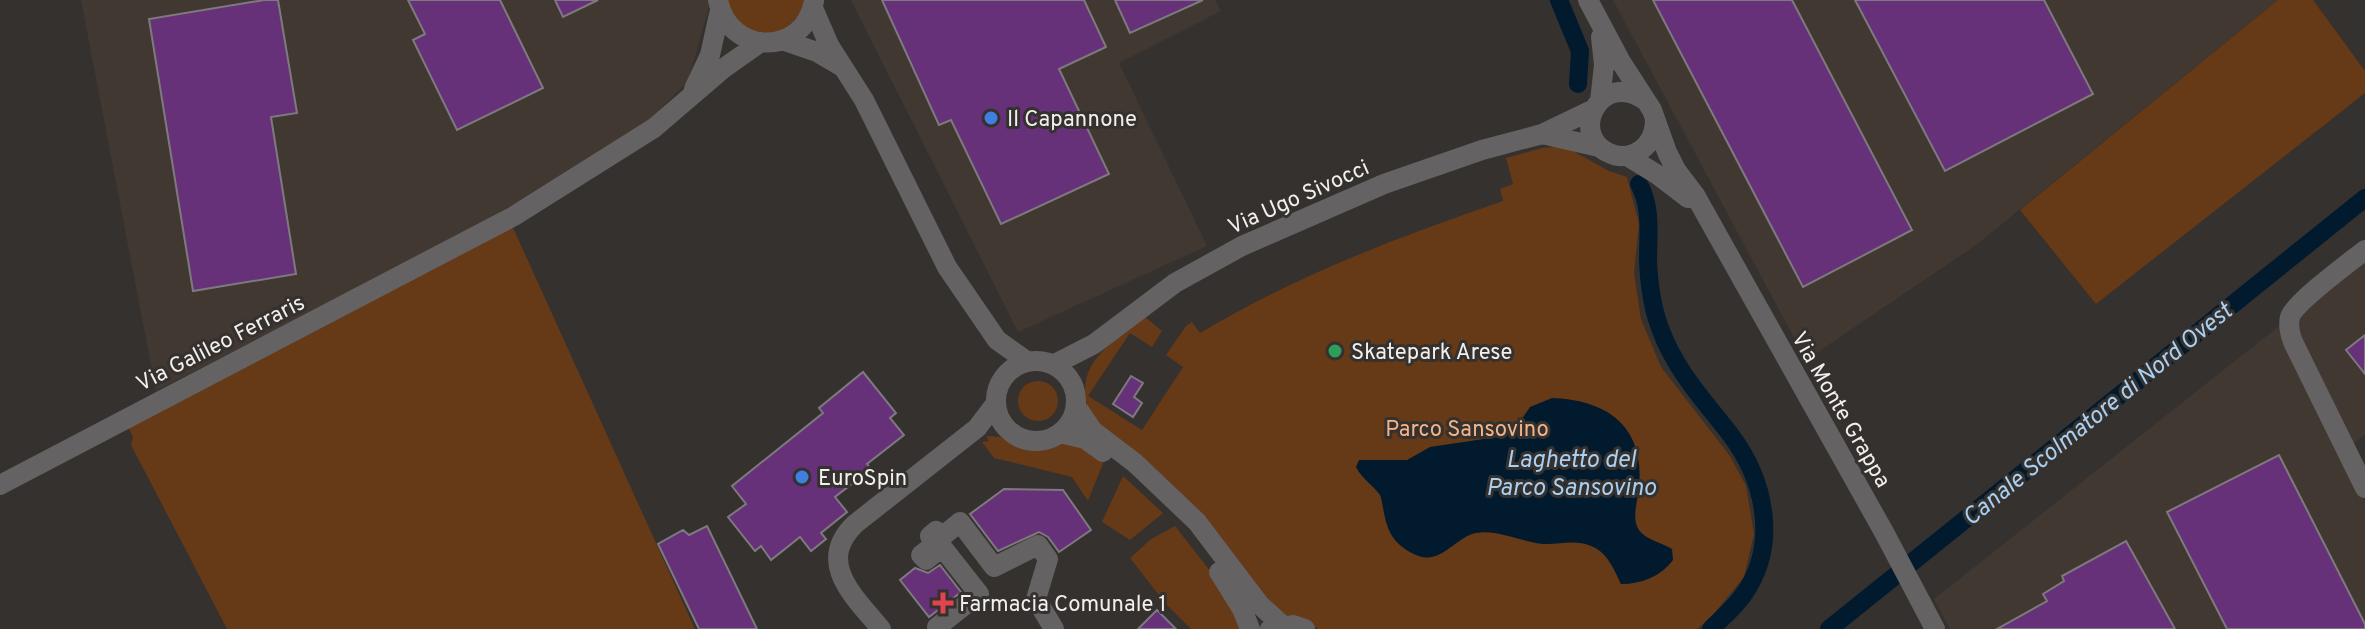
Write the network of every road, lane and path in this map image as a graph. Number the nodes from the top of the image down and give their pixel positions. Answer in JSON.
{"nodes":[{"id":1,"x":1588,"y":0,"type":"edge"},
{"id":2,"x":814,"y":4,"type":"edge"},
{"id":3,"x":719,"y":5,"type":"edge"},
{"id":4,"x":1598,"y":21,"type":"junction"},
{"id":5,"x":782,"y":40,"type":"junction"},
{"id":6,"x":761,"y":42,"type":"junction"},
{"id":7,"x":843,"y":67,"type":"junction"},
{"id":8,"x":687,"y":100,"type":"junction"},
{"id":9,"x":1597,"y":105,"type":"junction"},
{"id":10,"x":1650,"y":110,"type":"junction"},
{"id":11,"x":1542,"y":134,"type":"junction"},
{"id":12,"x":1599,"y":147,"type":"junction"},
{"id":13,"x":1627,"y":156,"type":"junction"},
{"id":14,"x":1705,"y":215,"type":"junction"},
{"id":15,"x":2365,"y":250,"type":"edge"},
{"id":16,"x":997,"y":340,"type":"junction"},
{"id":17,"x":1094,"y":344,"type":"junction"},
{"id":18,"x":1028,"y":362,"type":"junction"},
{"id":19,"x":1053,"y":365,"type":"junction"},
{"id":20,"x":1004,"y":378,"type":"junction"},
{"id":21,"x":1071,"y":382,"type":"junction"},
{"id":22,"x":996,"y":403,"type":"junction"},
{"id":23,"x":1076,"y":406,"type":"junction"},
{"id":24,"x":1005,"y":427,"type":"junction"},
{"id":25,"x":977,"y":428,"type":"junction"},
{"id":26,"x":1060,"y":433,"type":"junction"},
{"id":27,"x":0,"y":485,"type":"edge"},
{"id":28,"x":2365,"y":488,"type":"edge"},
{"id":29,"x":1276,"y":627,"type":"edge"},
{"id":30,"x":881,"y":629,"type":"edge"},
{"id":31,"x":938,"y":629,"type":"edge"},
{"id":32,"x":1054,"y":629,"type":"edge"},
{"id":33,"x":1250,"y":629,"type":"edge"},
{"id":34,"x":1305,"y":629,"type":"edge"},
{"id":35,"x":1935,"y":629,"type":"edge"}],
"edges":[{"from":1,"to":4,"type":"street","name":"Via Monte Grappa"},
{"from":2,"to":5,"type":"street"},
{"from":2,"to":7,"type":"street"},
{"from":3,"to":6,"type":"street"},
{"from":3,"to":8,"type":"street"},
{"from":4,"to":9,"type":"street","name":"Via Monte Grappa"},
{"from":4,"to":10,"type":"street","name":"Via Monte Grappa"},
{"from":5,"to":6,"type":"street"},
{"from":5,"to":7,"type":"street"},
{"from":6,"to":8,"type":"street","name":"Via Galileo Ferraris"},
{"from":7,"to":16,"type":"street"},
{"from":8,"to":27,"type":"street","name":"Via Galileo Ferraris"},
{"from":9,"to":10,"type":"street"},
{"from":9,"to":11,"type":"street","name":"Via Ugo Sivocci"},
{"from":9,"to":12,"type":"street"},
{"from":10,"to":13,"type":"street"},
{"from":10,"to":14,"type":"street","name":"Via Monte Grappa"},
{"from":11,"to":12,"type":"street","name":"Via Ugo Sivocci"},
{"from":11,"to":17,"type":"street","name":"Via Ugo Sivocci"},
{"from":12,"to":13,"type":"street"},
{"from":13,"to":14,"type":"street","name":"Via Monte Grappa"},
{"from":14,"to":35,"type":"street","name":"Via Monte Grappa"},
{"from":15,"to":28,"type":"street"},
{"from":16,"to":18,"type":"street"},
{"from":16,"to":20,"type":"street"},
{"from":17,"to":19,"type":"street","name":"Via Ugo Sivocci"},
{"from":17,"to":21,"type":"street","name":"Via Ugo Sivocci"},
{"from":18,"to":19,"type":"street"},
{"from":18,"to":20,"type":"street"},
{"from":19,"to":21,"type":"street"},
{"from":20,"to":22,"type":"street"},
{"from":21,"to":23,"type":"street"},
{"from":22,"to":24,"type":"street"},
{"from":22,"to":25,"type":"street"},
{"from":23,"to":26,"type":"street"},
{"from":23,"to":29,"type":"street"},
{"from":24,"to":25,"type":"street"},
{"from":24,"to":26,"type":"street"},
{"from":25,"to":30,"type":"street"},
{"from":26,"to":33,"type":"street"},
{"from":29,"to":34,"type":"street"},
{"from":31,"to":32,"type":"street"}]}
